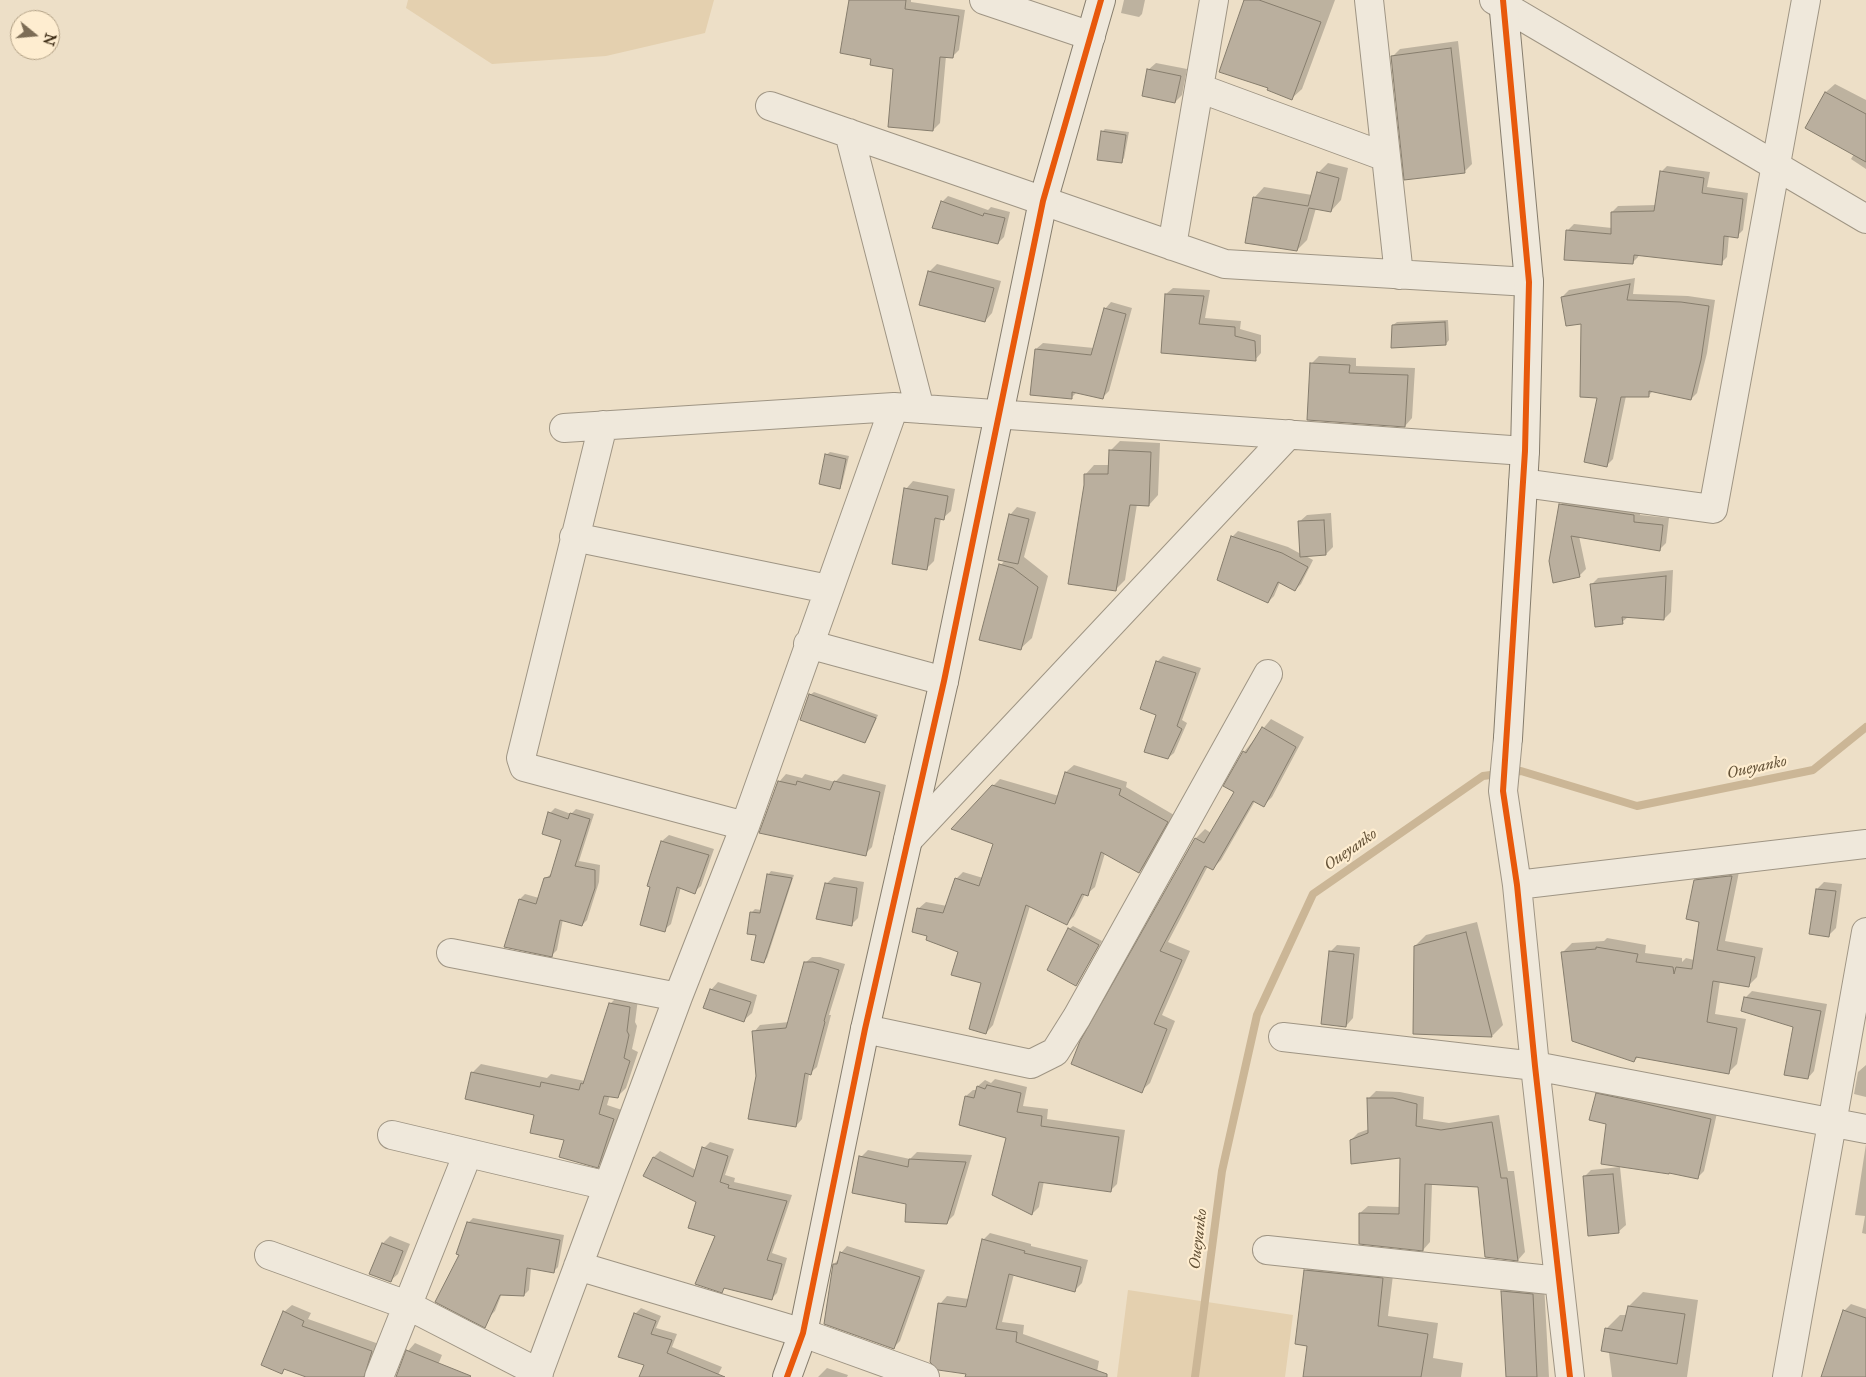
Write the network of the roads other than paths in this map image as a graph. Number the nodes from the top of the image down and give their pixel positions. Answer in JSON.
{"nodes":[{"id":1,"x":984,"y":0,"type":"edge"},
{"id":2,"x":1101,"y":0,"type":"edge"},
{"id":3,"x":1214,"y":0,"type":"edge"},
{"id":4,"x":1369,"y":0,"type":"edge"},
{"id":5,"x":1806,"y":0,"type":"edge"},
{"id":6,"x":1500,"y":2,"type":"edge"},
{"id":7,"x":1091,"y":36,"type":"junction"},
{"id":8,"x":1199,"y":88,"type":"junction"},
{"id":9,"x":770,"y":106,"type":"dead end"},
{"id":10,"x":849,"y":133,"type":"junction"},
{"id":11,"x":1386,"y":157,"type":"junction"},
{"id":12,"x":1776,"y":166,"type":"junction"},
{"id":13,"x":1043,"y":201,"type":"junction"},
{"id":14,"x":1866,"y":219,"type":"edge"},
{"id":15,"x":1172,"y":246,"type":"junction"},
{"id":16,"x":1399,"y":275,"type":"junction"},
{"id":17,"x":1529,"y":282,"type":"junction"},
{"id":18,"x":907,"y":408,"type":"junction"},
{"id":19,"x":998,"y":414,"type":"junction"},
{"id":20,"x":603,"y":425,"type":"junction"},
{"id":21,"x":564,"y":428,"type":"dead end"},
{"id":22,"x":1289,"y":434,"type":"junction"},
{"id":23,"x":1525,"y":451,"type":"junction"},
{"id":24,"x":1523,"y":483,"type":"junction"},
{"id":25,"x":574,"y":538,"type":"junction"},
{"id":26,"x":828,"y":589,"type":"junction"},
{"id":27,"x":808,"y":644,"type":"junction"},
{"id":28,"x":1268,"y":674,"type":"dead end"},
{"id":29,"x":944,"y":681,"type":"junction"},
{"id":30,"x":745,"y":826,"type":"junction"},
{"id":31,"x":908,"y":840,"type":"junction"},
{"id":32,"x":1866,"y":844,"type":"edge"},
{"id":33,"x":1517,"y":885,"type":"junction"},
{"id":34,"x":1866,"y":932,"type":"edge"},
{"id":35,"x":451,"y":953,"type":"dead end"},
{"id":36,"x":678,"y":997,"type":"junction"},
{"id":37,"x":865,"y":1029,"type":"junction"},
{"id":38,"x":1283,"y":1037,"type":"dead end"},
{"id":39,"x":1535,"y":1066,"type":"junction"},
{"id":40,"x":1832,"y":1123,"type":"junction"},
{"id":41,"x":1866,"y":1129,"type":"edge"},
{"id":42,"x":392,"y":1135,"type":"dead end"},
{"id":43,"x":468,"y":1153,"type":"junction"},
{"id":44,"x":608,"y":1186,"type":"junction"},
{"id":45,"x":1267,"y":1250,"type":"dead end"},
{"id":46,"x":269,"y":1255,"type":"dead end"},
{"id":47,"x":578,"y":1266,"type":"junction"},
{"id":48,"x":1559,"y":1281,"type":"junction"},
{"id":49,"x":408,"y":1305,"type":"junction"},
{"id":50,"x":803,"y":1333,"type":"junction"},
{"id":51,"x":538,"y":1375,"type":"edge"},
{"id":52,"x":379,"y":1377,"type":"edge"},
{"id":53,"x":787,"y":1377,"type":"edge"},
{"id":54,"x":925,"y":1377,"type":"edge"},
{"id":55,"x":1571,"y":1377,"type":"edge"},
{"id":56,"x":1787,"y":1377,"type":"edge"}],
"edges":[{"from":1,"to":7,"type":"street"},
{"from":2,"to":7,"type":"street"},
{"from":3,"to":8,"type":"street"},
{"from":4,"to":11,"type":"street"},
{"from":5,"to":12,"type":"street"},
{"from":6,"to":12,"type":"street"},
{"from":6,"to":17,"type":"street"},
{"from":7,"to":13,"type":"street"},
{"from":8,"to":11,"type":"street"},
{"from":8,"to":15,"type":"street"},
{"from":9,"to":10,"type":"street"},
{"from":10,"to":13,"type":"street"},
{"from":10,"to":18,"type":"street"},
{"from":11,"to":16,"type":"street"},
{"from":12,"to":14,"type":"street"},
{"from":12,"to":24,"type":"street"},
{"from":13,"to":15,"type":"street"},
{"from":13,"to":19,"type":"street"},
{"from":15,"to":16,"type":"street"},
{"from":16,"to":17,"type":"street"},
{"from":17,"to":23,"type":"street"},
{"from":18,"to":19,"type":"street"},
{"from":18,"to":20,"type":"street"},
{"from":18,"to":26,"type":"street"},
{"from":19,"to":22,"type":"street"},
{"from":19,"to":29,"type":"street"},
{"from":20,"to":21,"type":"street"},
{"from":20,"to":25,"type":"street"},
{"from":22,"to":23,"type":"street"},
{"from":22,"to":31,"type":"street"},
{"from":23,"to":24,"type":"street"},
{"from":24,"to":33,"type":"street"},
{"from":25,"to":26,"type":"street"},
{"from":25,"to":30,"type":"street"},
{"from":26,"to":27,"type":"street"},
{"from":27,"to":29,"type":"street"},
{"from":27,"to":30,"type":"street"},
{"from":28,"to":37,"type":"street"},
{"from":29,"to":31,"type":"street"},
{"from":30,"to":36,"type":"street"},
{"from":31,"to":37,"type":"street"},
{"from":32,"to":33,"type":"street"},
{"from":33,"to":39,"type":"street"},
{"from":34,"to":40,"type":"street"},
{"from":35,"to":36,"type":"street"},
{"from":36,"to":44,"type":"street"},
{"from":37,"to":50,"type":"street"},
{"from":38,"to":39,"type":"street"},
{"from":39,"to":40,"type":"street"},
{"from":39,"to":48,"type":"street"},
{"from":40,"to":41,"type":"street"},
{"from":40,"to":56,"type":"street"},
{"from":42,"to":43,"type":"street"},
{"from":43,"to":44,"type":"street"},
{"from":43,"to":49,"type":"street"},
{"from":44,"to":47,"type":"street"},
{"from":45,"to":48,"type":"street"},
{"from":46,"to":49,"type":"street"},
{"from":47,"to":50,"type":"street"},
{"from":47,"to":51,"type":"street"},
{"from":48,"to":55,"type":"street"},
{"from":49,"to":51,"type":"street"},
{"from":49,"to":52,"type":"street"},
{"from":50,"to":53,"type":"street"},
{"from":50,"to":54,"type":"street"}]}
